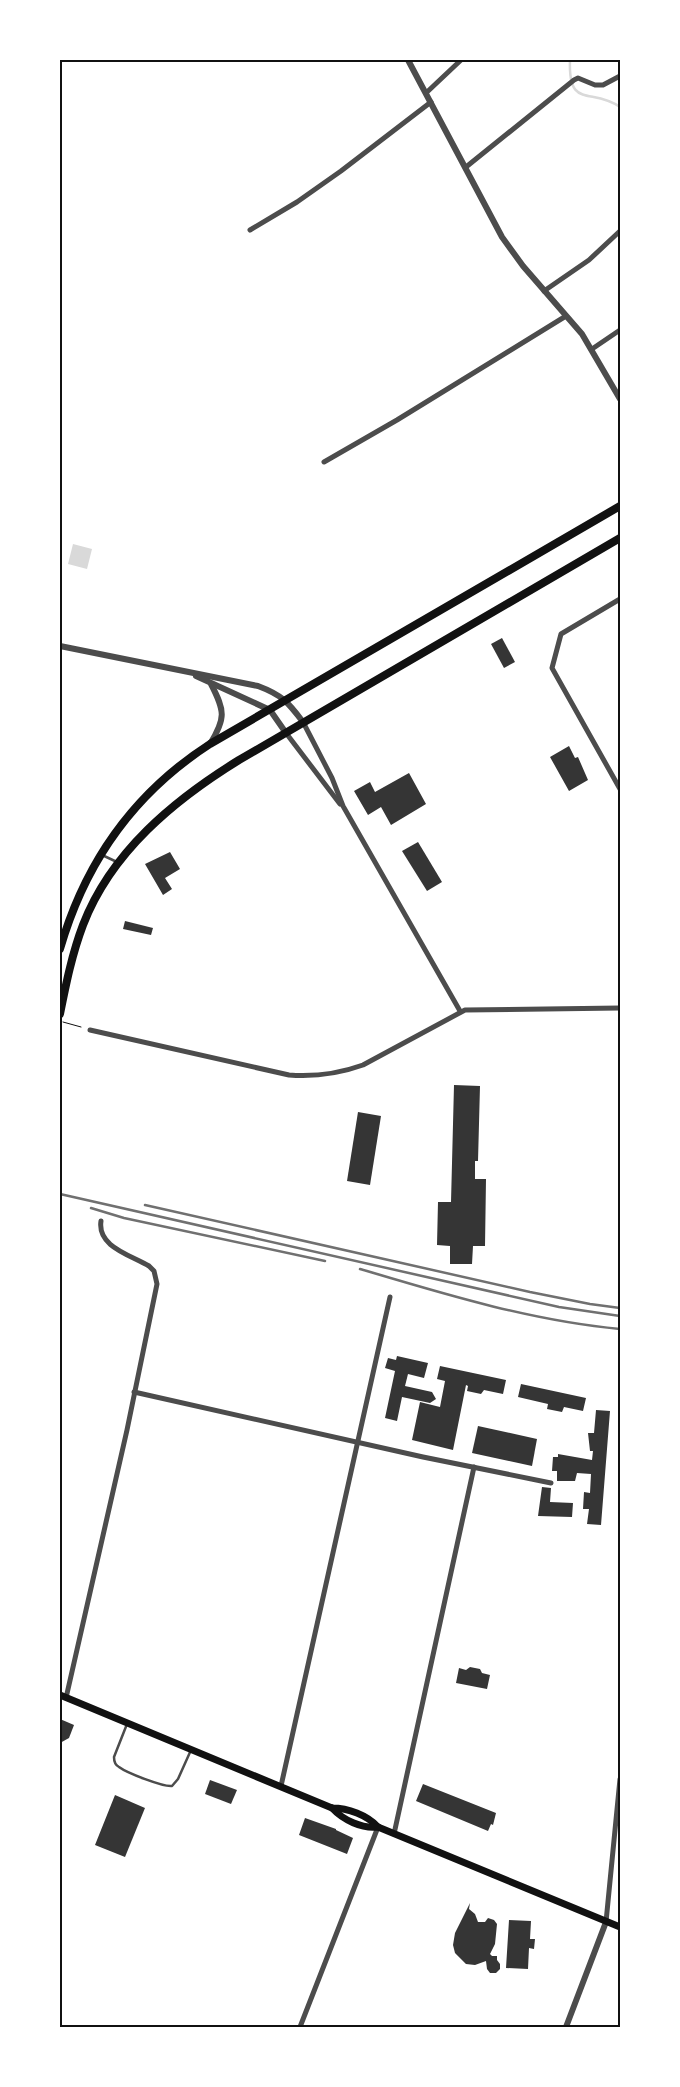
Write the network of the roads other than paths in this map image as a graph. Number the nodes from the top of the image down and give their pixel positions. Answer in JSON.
{"nodes":[{"id":1,"x":408,"y":60,"type":"edge"},
{"id":2,"x":461,"y":60,"type":"edge"},
{"id":3,"x":620,"y":76,"type":"edge"},
{"id":4,"x":426,"y":93,"type":"junction"},
{"id":5,"x":431,"y":102,"type":"junction"},
{"id":6,"x":466,"y":168,"type":"junction"},
{"id":7,"x":250,"y":230,"type":"dead end"},
{"id":8,"x":620,"y":231,"type":"edge"},
{"id":9,"x":544,"y":291,"type":"junction"},
{"id":10,"x":566,"y":316,"type":"junction"},
{"id":11,"x":620,"y":330,"type":"edge"},
{"id":12,"x":592,"y":350,"type":"junction"},
{"id":13,"x":620,"y":399,"type":"edge"},
{"id":14,"x":324,"y":462,"type":"dead end"},
{"id":15,"x":620,"y":506,"type":"edge"},
{"id":16,"x":620,"y":538,"type":"edge"},
{"id":17,"x":620,"y":599,"type":"edge"},
{"id":18,"x":60,"y":646,"type":"edge"},
{"id":19,"x":193,"y":674,"type":"junction"},
{"id":20,"x":211,"y":684,"type":"junction"},
{"id":21,"x":287,"y":700,"type":"junction"},
{"id":22,"x":270,"y":710,"type":"junction"},
{"id":23,"x":303,"y":722,"type":"junction"},
{"id":24,"x":286,"y":733,"type":"junction"},
{"id":25,"x":210,"y":744,"type":"junction"},
{"id":26,"x":620,"y":790,"type":"edge"},
{"id":27,"x":343,"y":806,"type":"junction"},
{"id":28,"x":100,"y":854,"type":"junction"},
{"id":29,"x":118,"y":863,"type":"junction"},
{"id":30,"x":60,"y":949,"type":"edge"},
{"id":31,"x":620,"y":1008,"type":"edge"},
{"id":32,"x":460,"y":1011,"type":"junction"},
{"id":33,"x":60,"y":1014,"type":"edge"},
{"id":34,"x":90,"y":1030,"type":"dead end"},
{"id":35,"x":101,"y":1220,"type":"dead end"},
{"id":36,"x":390,"y":1297,"type":"dead end"},
{"id":37,"x":134,"y":1392,"type":"junction"},
{"id":38,"x":358,"y":1442,"type":"junction"},
{"id":39,"x":474,"y":1467,"type":"junction"},
{"id":40,"x":551,"y":1483,"type":"dead end"},
{"id":41,"x":63,"y":1697,"type":"edge"},
{"id":42,"x":128,"y":1723,"type":"junction"},
{"id":43,"x":192,"y":1749,"type":"junction"},
{"id":44,"x":620,"y":1779,"type":"edge"},
{"id":45,"x":281,"y":1786,"type":"junction"},
{"id":46,"x":378,"y":1827,"type":"junction"},
{"id":47,"x":394,"y":1834,"type":"junction"},
{"id":48,"x":606,"y":1922,"type":"junction"},
{"id":49,"x":620,"y":1927,"type":"edge"},
{"id":50,"x":300,"y":2027,"type":"edge"},
{"id":51,"x":566,"y":2027,"type":"edge"}],
"edges":[{"from":1,"to":4,"type":"street"},
{"from":2,"to":4,"type":"street"},
{"from":3,"to":6,"type":"street"},
{"from":4,"to":5,"type":"street"},
{"from":5,"to":6,"type":"street"},
{"from":5,"to":7,"type":"street"},
{"from":6,"to":9,"type":"street"},
{"from":8,"to":9,"type":"street"},
{"from":9,"to":10,"type":"street"},
{"from":10,"to":12,"type":"street"},
{"from":10,"to":14,"type":"street"},
{"from":11,"to":12,"type":"street"},
{"from":12,"to":13,"type":"street"},
{"from":15,"to":21,"type":"main road"},
{"from":16,"to":23,"type":"main road"},
{"from":17,"to":26,"type":"street"},
{"from":18,"to":19,"type":"street"},
{"from":19,"to":20,"type":"street"},
{"from":19,"to":21,"type":"street"},
{"from":20,"to":22,"type":"street"},
{"from":20,"to":25,"type":"street"},
{"from":21,"to":22,"type":"main road"},
{"from":21,"to":23,"type":"street"},
{"from":22,"to":24,"type":"street"},
{"from":22,"to":25,"type":"main road"},
{"from":23,"to":24,"type":"main road"},
{"from":23,"to":27,"type":"street"},
{"from":24,"to":27,"type":"street"},
{"from":24,"to":29,"type":"main road"},
{"from":25,"to":28,"type":"main road"},
{"from":27,"to":32,"type":"street"},
{"from":28,"to":29,"type":"lane"},
{"from":28,"to":30,"type":"main road"},
{"from":29,"to":33,"type":"main road"},
{"from":31,"to":32,"type":"street"},
{"from":32,"to":34,"type":"street"},
{"from":35,"to":37,"type":"street"},
{"from":36,"to":38,"type":"street"},
{"from":37,"to":38,"type":"street"},
{"from":37,"to":41,"type":"street"},
{"from":38,"to":39,"type":"street"},
{"from":38,"to":45,"type":"street"},
{"from":39,"to":40,"type":"street"},
{"from":39,"to":47,"type":"street"},
{"from":41,"to":42,"type":"main road"},
{"from":42,"to":43,"type":"main road"},
{"from":42,"to":43,"type":"lane"},
{"from":43,"to":45,"type":"main road"},
{"from":44,"to":48,"type":"street"},
{"from":45,"to":46,"type":"main road"},
{"from":46,"to":47,"type":"main road"},
{"from":46,"to":50,"type":"street"},
{"from":47,"to":48,"type":"main road"},
{"from":48,"to":49,"type":"main road"},
{"from":48,"to":51,"type":"street"}]}
